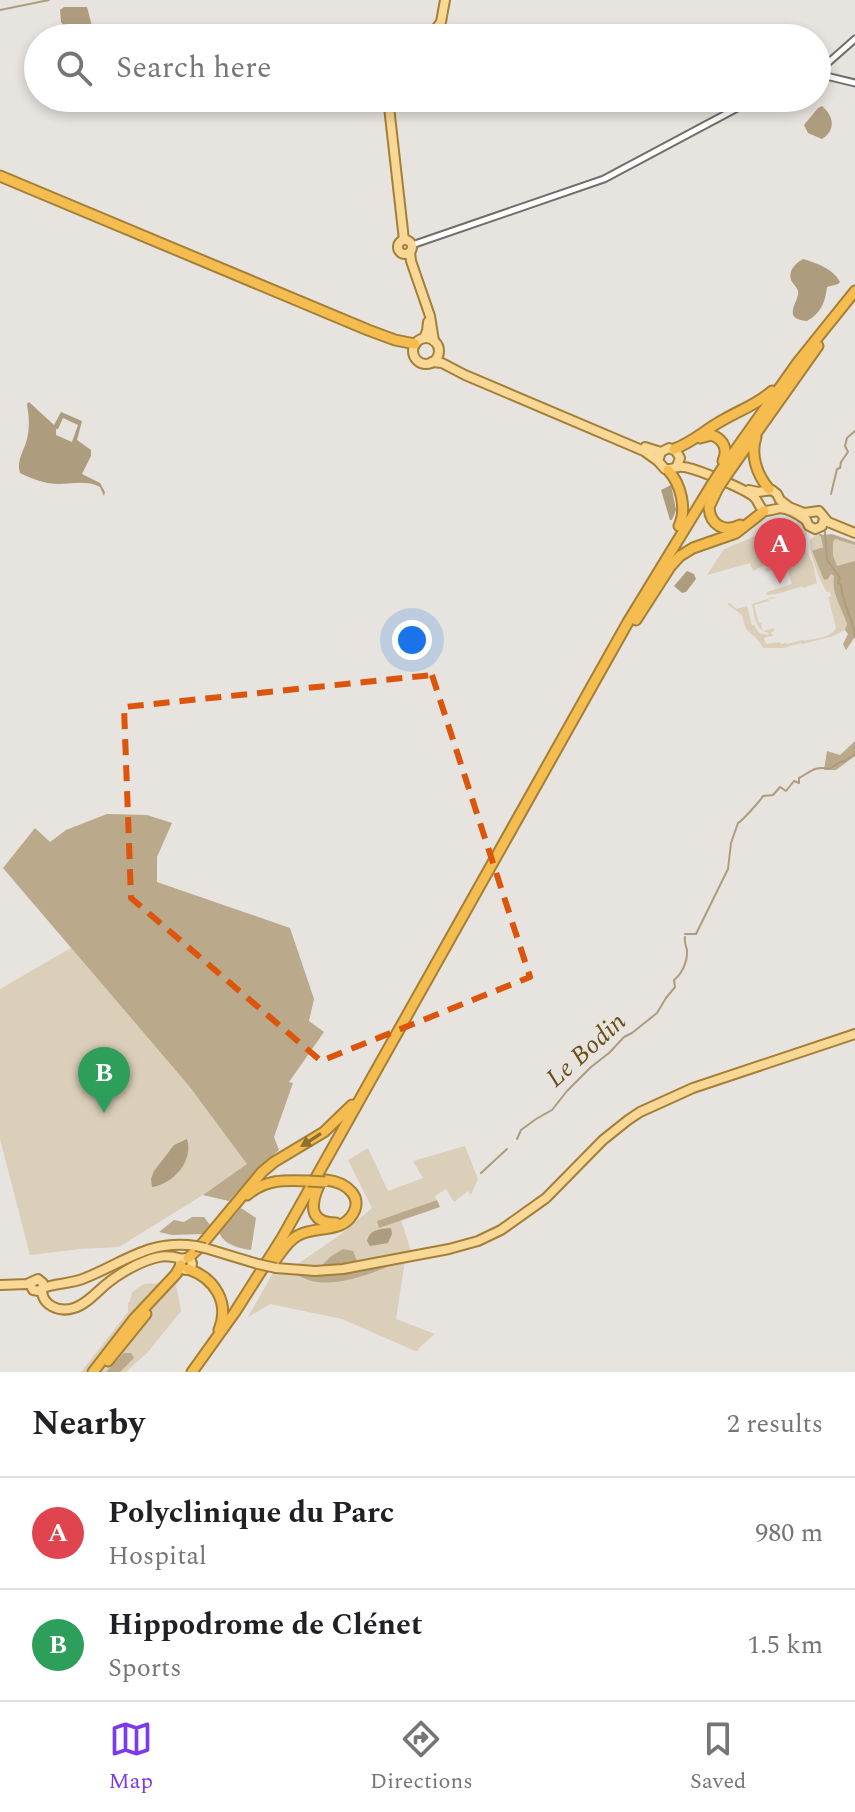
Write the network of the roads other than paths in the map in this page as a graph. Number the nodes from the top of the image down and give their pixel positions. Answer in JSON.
{"nodes":[{"id":1,"x":445,"y":0,"type":"edge"},
{"id":2,"x":440,"y":24,"type":"edge"},
{"id":3,"x":855,"y":39,"type":"edge"},
{"id":4,"x":831,"y":61,"type":"edge"},
{"id":5,"x":831,"y":76,"type":"edge"},
{"id":6,"x":855,"y":83,"type":"edge"},
{"id":7,"x":390,"y":112,"type":"edge"},
{"id":8,"x":730,"y":112,"type":"edge"},
{"id":9,"x":0,"y":178,"type":"edge"},
{"id":10,"x":407,"y":248,"type":"junction"},
{"id":11,"x":855,"y":294,"type":"edge"},
{"id":12,"x":822,"y":336,"type":"junction"},
{"id":13,"x":434,"y":341,"type":"junction"},
{"id":14,"x":417,"y":345,"type":"junction"},
{"id":15,"x":438,"y":352,"type":"junction"},
{"id":16,"x":432,"y":362,"type":"junction"},
{"id":17,"x":798,"y":362,"type":"junction"},
{"id":18,"x":768,"y":415,"type":"junction"},
{"id":19,"x":659,"y":456,"type":"junction"},
{"id":20,"x":676,"y":460,"type":"junction"},
{"id":21,"x":723,"y":471,"type":"junction"},
{"id":22,"x":713,"y":486,"type":"junction"},
{"id":23,"x":762,"y":500,"type":"junction"},
{"id":24,"x":778,"y":504,"type":"junction"},
{"id":25,"x":808,"y":516,"type":"junction"},
{"id":26,"x":823,"y":523,"type":"junction"},
{"id":27,"x":676,"y":534,"type":"junction"},
{"id":28,"x":855,"y":535,"type":"edge"},
{"id":29,"x":641,"y":604,"type":"junction"},
{"id":30,"x":633,"y":617,"type":"junction"},
{"id":31,"x":855,"y":1034,"type":"edge"},
{"id":32,"x":367,"y":1087,"type":"junction"},
{"id":33,"x":325,"y":1178,"type":"junction"},
{"id":34,"x":309,"y":1180,"type":"junction"},
{"id":35,"x":232,"y":1207,"type":"junction"},
{"id":36,"x":185,"y":1264,"type":"junction"},
{"id":37,"x":272,"y":1267,"type":"junction"},
{"id":38,"x":0,"y":1286,"type":"edge"},
{"id":39,"x":38,"y":1287,"type":"junction"},
{"id":40,"x":205,"y":1354,"type":"junction"},
{"id":41,"x":95,"y":1372,"type":"edge"},
{"id":42,"x":194,"y":1372,"type":"edge"}],
"edges":[{"from":1,"to":2,"type":"main road"},
{"from":3,"to":4,"type":"street"},
{"from":5,"to":6,"type":"street"},
{"from":7,"to":10,"type":"main road"},
{"from":8,"to":10,"type":"street"},
{"from":9,"to":14,"type":"highway"},
{"from":10,"to":13,"type":"main road"},
{"from":10,"to":14,"type":"main road"},
{"from":11,"to":12,"type":"highway"},
{"from":11,"to":17,"type":"highway"},
{"from":12,"to":18,"type":"highway"},
{"from":12,"to":21,"type":"highway"},
{"from":13,"to":14,"type":"main road"},
{"from":13,"to":15,"type":"main road"},
{"from":14,"to":16,"type":"main road"},
{"from":15,"to":16,"type":"main road"},
{"from":15,"to":19,"type":"main road"},
{"from":16,"to":19,"type":"main road"},
{"from":17,"to":20,"type":"highway"},
{"from":17,"to":21,"type":"highway"},
{"from":18,"to":21,"type":"highway"},
{"from":18,"to":23,"type":"highway"},
{"from":19,"to":20,"type":"main road"},
{"from":19,"to":20,"type":"main road"},
{"from":20,"to":21,"type":"highway"},
{"from":20,"to":23,"type":"main road"},
{"from":20,"to":27,"type":"highway"},
{"from":21,"to":22,"type":"highway","bridge":true},
{"from":22,"to":23,"type":"highway"},
{"from":22,"to":27,"type":"highway"},
{"from":22,"to":29,"type":"highway"},
{"from":23,"to":24,"type":"main road"},
{"from":23,"to":24,"type":"main road"},
{"from":23,"to":29,"type":"highway"},
{"from":24,"to":25,"type":"main road"},
{"from":25,"to":26,"type":"main road"},
{"from":25,"to":26,"type":"main road"},
{"from":26,"to":28,"type":"main road"},
{"from":27,"to":29,"type":"highway"},
{"from":29,"to":30,"type":"highway"},
{"from":30,"to":32,"type":"highway"},
{"from":30,"to":33,"type":"highway"},
{"from":31,"to":37,"type":"main road"},
{"from":32,"to":35,"type":"highway","one_way":true},
{"from":32,"to":40,"type":"highway"},
{"from":33,"to":33,"type":"highway"},
{"from":33,"to":34,"type":"highway","bridge":true},
{"from":33,"to":37,"type":"highway"},
{"from":33,"to":37,"type":"highway"},
{"from":34,"to":35,"type":"highway"},
{"from":34,"to":36,"type":"highway"},
{"from":35,"to":36,"type":"highway"},
{"from":36,"to":39,"type":"main road"},
{"from":36,"to":40,"type":"highway"},
{"from":36,"to":41,"type":"highway"},
{"from":37,"to":39,"type":"main road","bridge":true},
{"from":37,"to":42,"type":"highway"},
{"from":38,"to":39,"type":"main road"},
{"from":40,"to":42,"type":"highway"}]}
